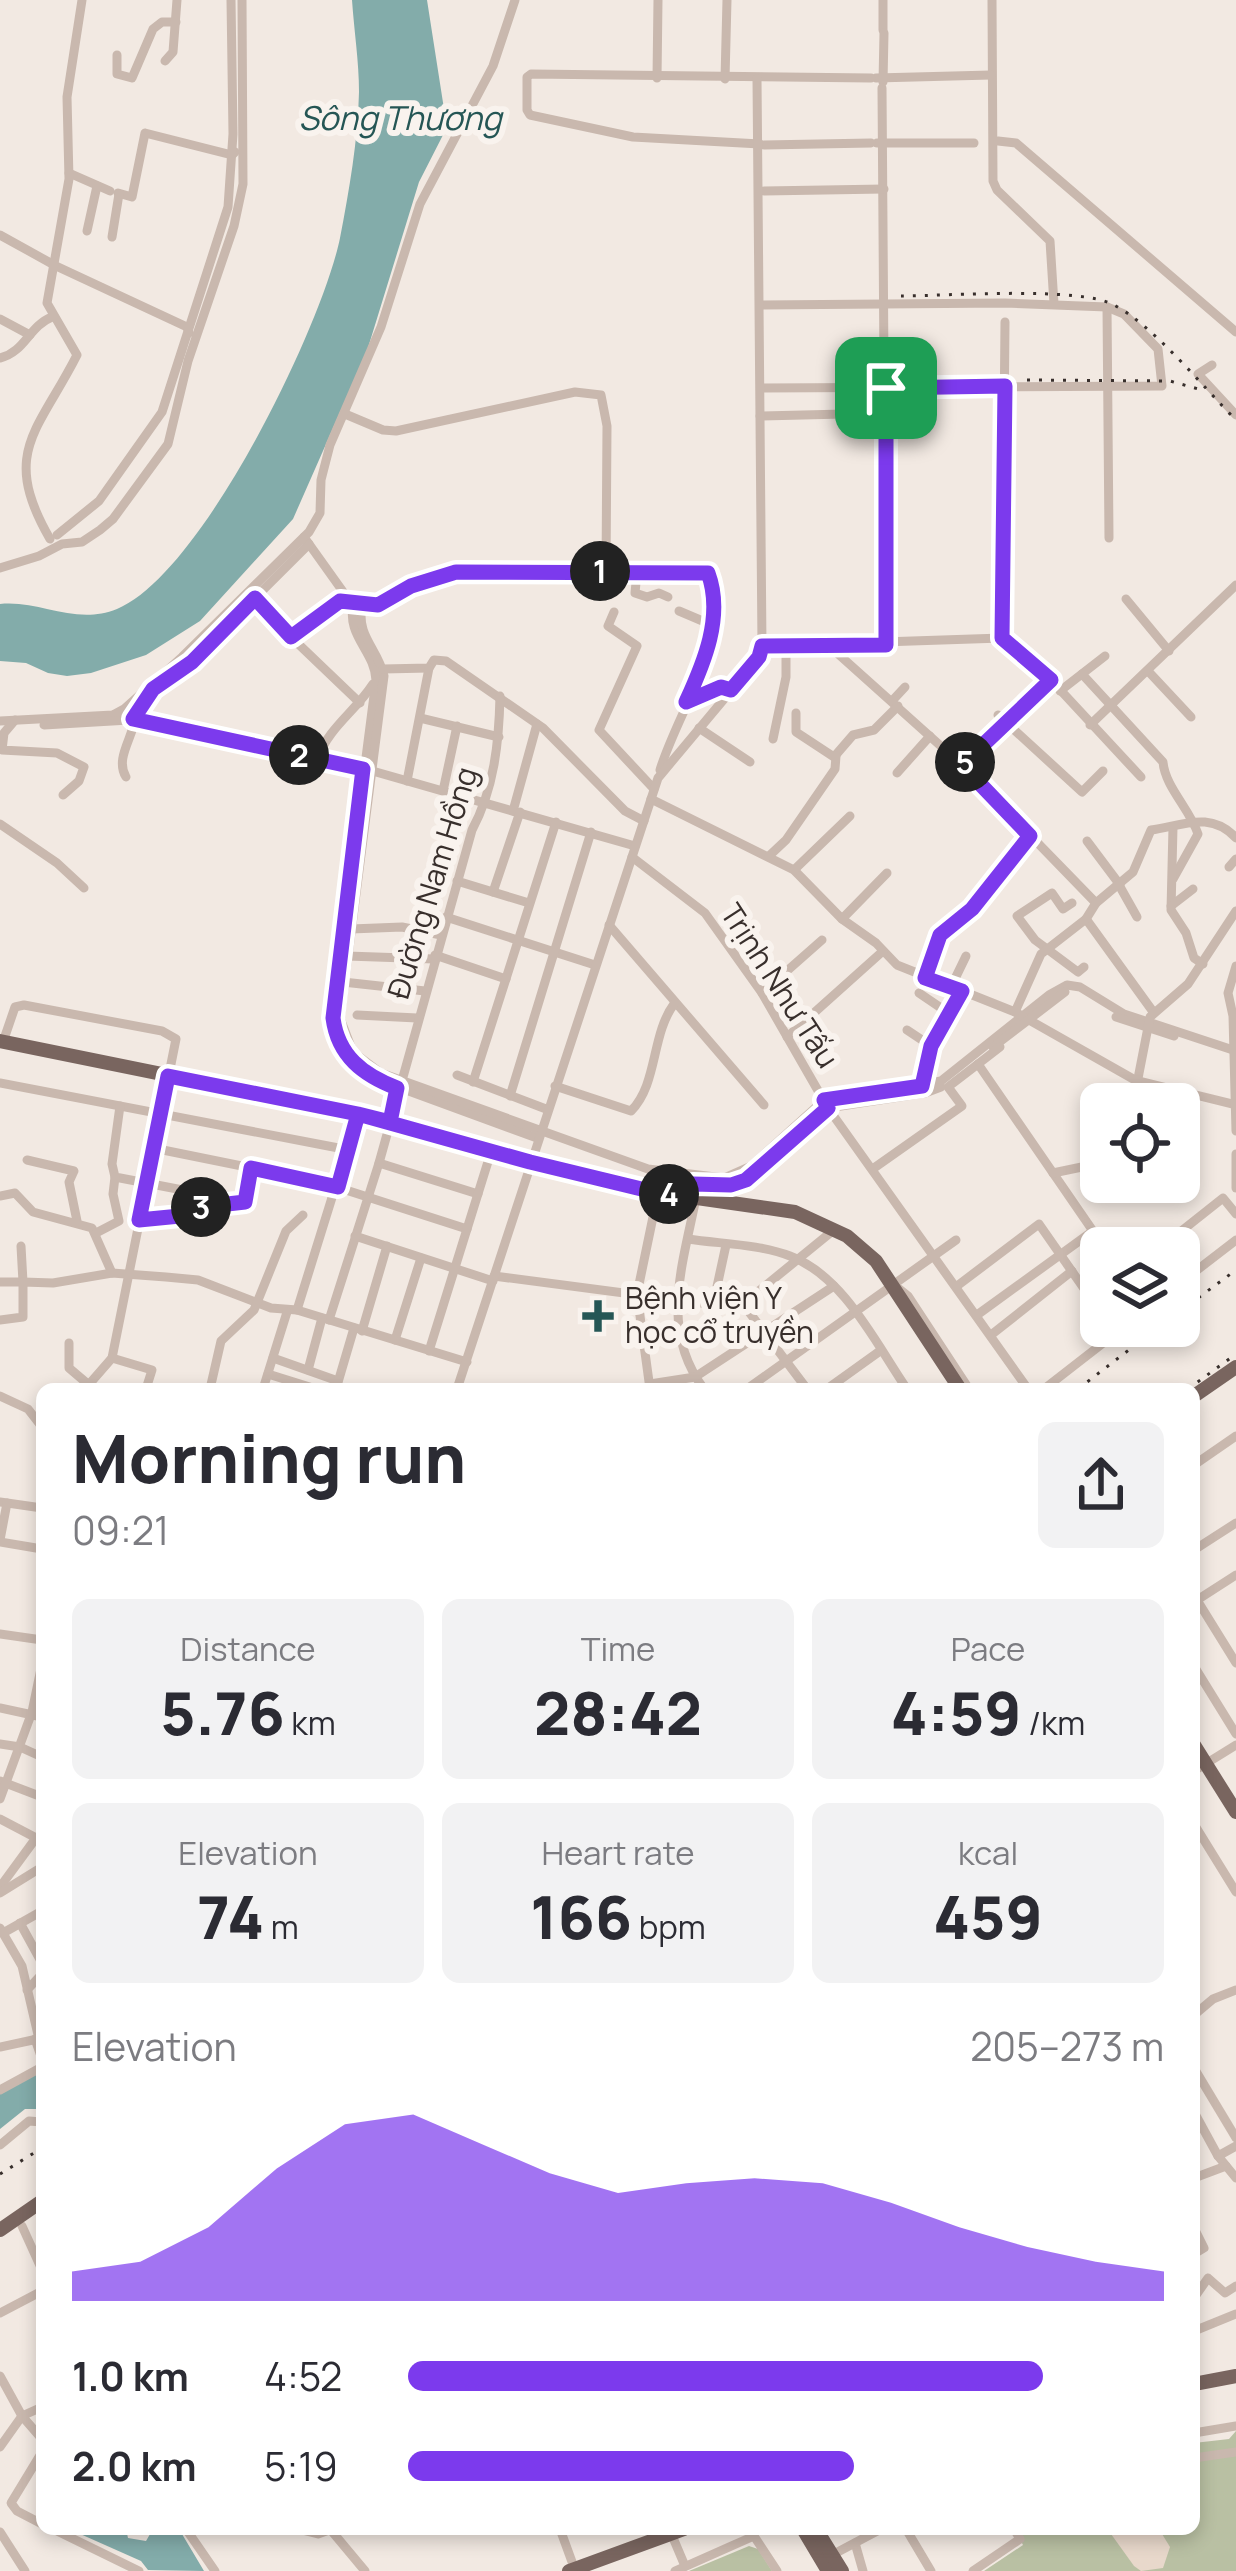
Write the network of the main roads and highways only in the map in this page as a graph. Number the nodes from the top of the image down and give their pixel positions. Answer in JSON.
{"nodes":[{"id":1,"x":2,"y":1041,"type":"edge"},
{"id":2,"x":1236,"y":1366,"type":"edge"},
{"id":3,"x":957,"y":1383,"type":"edge"},
{"id":4,"x":1200,"y":1392,"type":"edge"},
{"id":5,"x":1200,"y":1767,"type":"edge"},
{"id":6,"x":1236,"y":1812,"type":"edge"},
{"id":7,"x":36,"y":2207,"type":"edge"},
{"id":8,"x":36,"y":2216,"type":"edge"},
{"id":9,"x":21,"y":2222,"type":"junction"},
{"id":10,"x":0,"y":2230,"type":"edge"},
{"id":11,"x":0,"y":2241,"type":"edge"},
{"id":12,"x":1236,"y":2376,"type":"edge"},
{"id":13,"x":1200,"y":2383,"type":"edge"},
{"id":14,"x":807,"y":2535,"type":"edge"},
{"id":15,"x":820,"y":2535,"type":"edge"},
{"id":16,"x":644,"y":2536,"type":"edge"},
{"id":17,"x":598,"y":2567,"type":"edge"},
{"id":18,"x":573,"y":2570,"type":"edge"},
{"id":19,"x":828,"y":2571,"type":"edge"},
{"id":20,"x":842,"y":2571,"type":"edge"}],
"edges":[{"from":1,"to":3,"type":"main road"},
{"from":2,"to":4,"type":"main road"},
{"from":5,"to":6,"type":"main road"},
{"from":7,"to":9,"type":"main road"},
{"from":8,"to":9,"type":"main road"},
{"from":9,"to":10,"type":"main road"},
{"from":9,"to":11,"type":"main road"},
{"from":12,"to":13,"type":"main road"},
{"from":14,"to":19,"type":"main road"},
{"from":15,"to":20,"type":"main road"},
{"from":16,"to":17,"type":"main road"},
{"from":17,"to":18,"type":"main road"}]}
